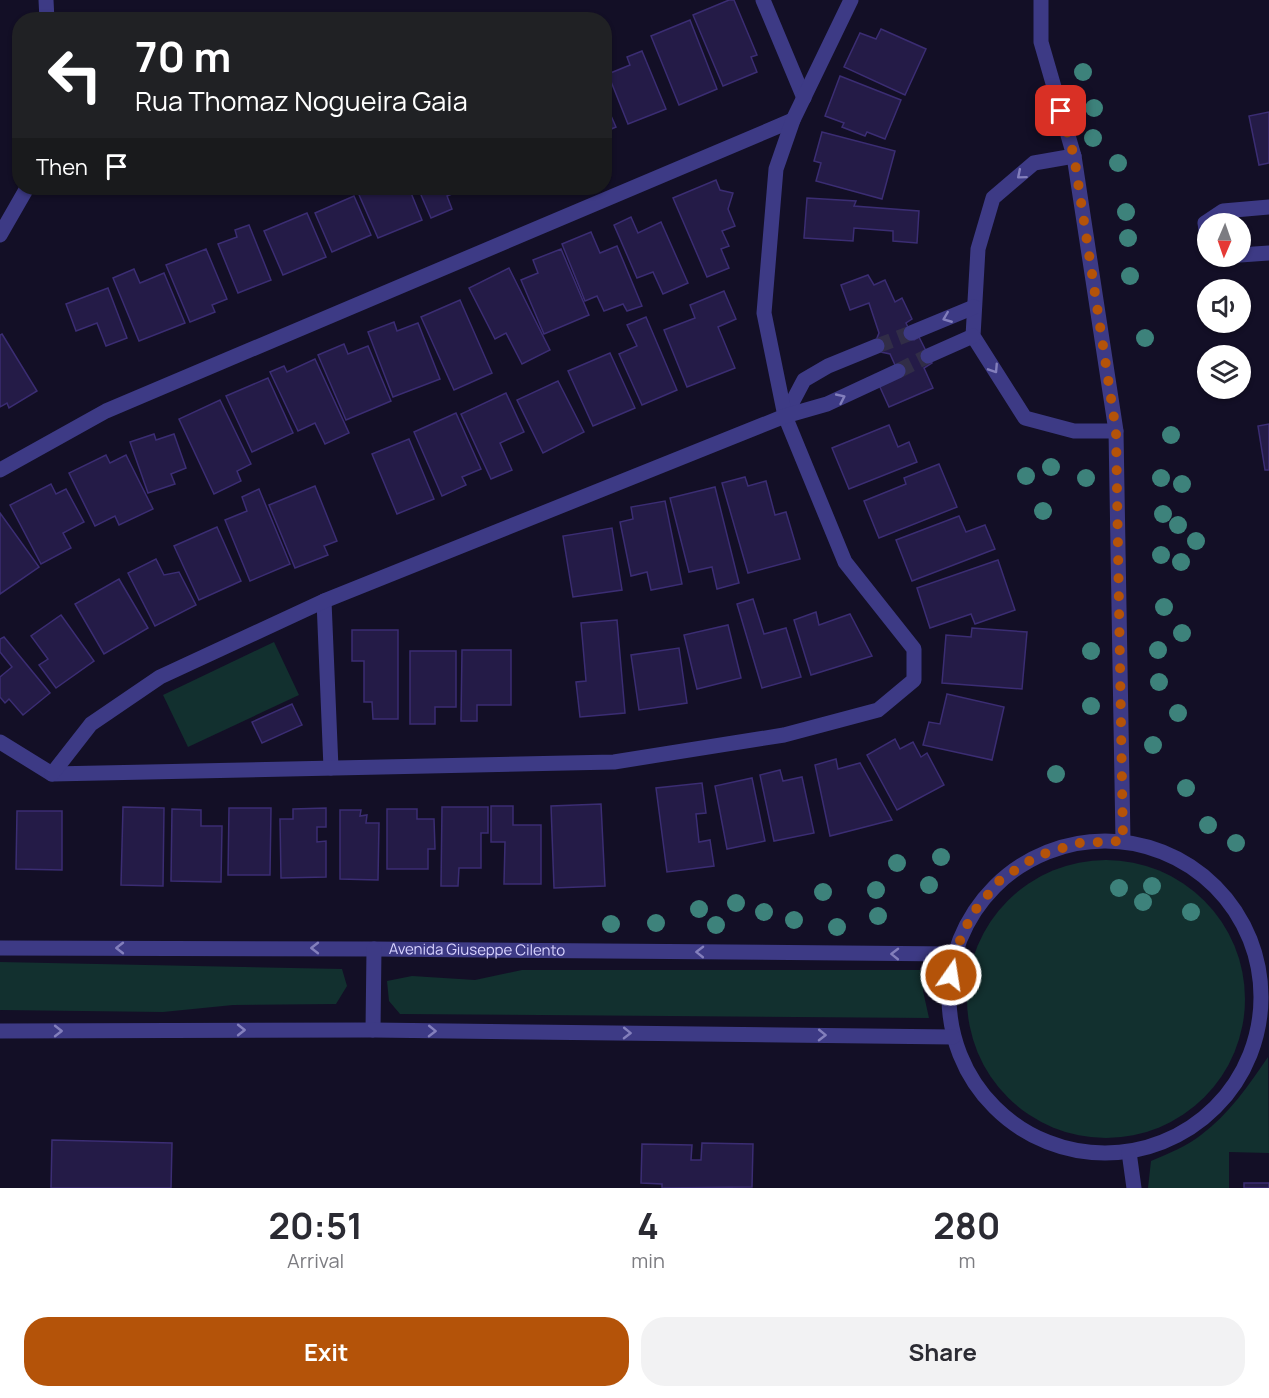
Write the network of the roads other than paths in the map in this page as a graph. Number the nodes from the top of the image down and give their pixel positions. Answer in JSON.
{"nodes":[{"id":1,"x":763,"y":0,"type":"edge"},
{"id":2,"x":852,"y":0,"type":"edge"},
{"id":3,"x":1041,"y":0,"type":"edge"},
{"id":4,"x":804,"y":98,"type":"junction"},
{"id":5,"x":793,"y":120,"type":"junction"},
{"id":6,"x":1074,"y":156,"type":"junction"},
{"id":7,"x":23,"y":195,"type":"edge"},
{"id":8,"x":1269,"y":207,"type":"edge"},
{"id":9,"x":1220,"y":213,"type":"edge"},
{"id":10,"x":0,"y":235,"type":"edge"},
{"id":11,"x":1269,"y":253,"type":"edge"},
{"id":12,"x":1251,"y":254,"type":"edge"},
{"id":13,"x":974,"y":307,"type":"junction"},
{"id":14,"x":911,"y":333,"type":"tunnel mouth"},
{"id":15,"x":973,"y":336,"type":"junction"},
{"id":16,"x":877,"y":346,"type":"tunnel mouth"},
{"id":17,"x":928,"y":356,"type":"tunnel mouth"},
{"id":18,"x":898,"y":371,"type":"tunnel mouth"},
{"id":19,"x":785,"y":416,"type":"junction"},
{"id":20,"x":1116,"y":431,"type":"junction"},
{"id":21,"x":0,"y":470,"type":"edge"},
{"id":22,"x":324,"y":601,"type":"junction"},
{"id":23,"x":0,"y":742,"type":"edge"},
{"id":24,"x":331,"y":768,"type":"junction"},
{"id":25,"x":52,"y":774,"type":"junction"},
{"id":26,"x":1123,"y":841,"type":"junction"},
{"id":27,"x":1262,"y":947,"type":"edge"},
{"id":28,"x":0,"y":948,"type":"edge"},
{"id":29,"x":374,"y":949,"type":"junction"},
{"id":30,"x":954,"y":954,"type":"junction"},
{"id":31,"x":373,"y":1030,"type":"junction"},
{"id":32,"x":0,"y":1031,"type":"edge"},
{"id":33,"x":953,"y":1036,"type":"junction"},
{"id":34,"x":1262,"y":1048,"type":"edge"},
{"id":35,"x":1129,"y":1152,"type":"junction"},
{"id":36,"x":1134,"y":1188,"type":"edge"}],
"edges":[{"from":1,"to":4,"type":"street"},
{"from":2,"to":4,"type":"street"},
{"from":3,"to":6,"type":"street"},
{"from":4,"to":5,"type":"street"},
{"from":5,"to":19,"type":"street"},
{"from":5,"to":21,"type":"street"},
{"from":6,"to":13,"type":"street","one_way":true},
{"from":6,"to":20,"type":"street"},
{"from":7,"to":10,"type":"street"},
{"from":8,"to":9,"type":"street"},
{"from":11,"to":12,"type":"street"},
{"from":13,"to":14,"type":"street","one_way":true},
{"from":13,"to":15,"type":"street"},
{"from":15,"to":17,"type":"street"},
{"from":15,"to":20,"type":"street","one_way":true},
{"from":16,"to":19,"type":"street"},
{"from":19,"to":18,"type":"street","one_way":true},
{"from":19,"to":22,"type":"street"},
{"from":19,"to":24,"type":"street"},
{"from":20,"to":26,"type":"street"},
{"from":22,"to":24,"type":"street"},
{"from":22,"to":25,"type":"street"},
{"from":23,"to":25,"type":"street"},
{"from":24,"to":25,"type":"street"},
{"from":26,"to":27,"type":"street"},
{"from":26,"to":30,"type":"street"},
{"from":27,"to":34,"type":"street"},
{"from":29,"to":28,"type":"street","name":"Avenida Giuseppe Cilento","one_way":true},
{"from":30,"to":29,"type":"street","name":"Avenida Giuseppe Cilento","one_way":true},
{"from":29,"to":31,"type":"street"},
{"from":30,"to":33,"type":"street"},
{"from":32,"to":31,"type":"street","one_way":true},
{"from":31,"to":33,"type":"street","one_way":true},
{"from":33,"to":35,"type":"street"},
{"from":34,"to":35,"type":"street"},
{"from":35,"to":36,"type":"street"}]}
